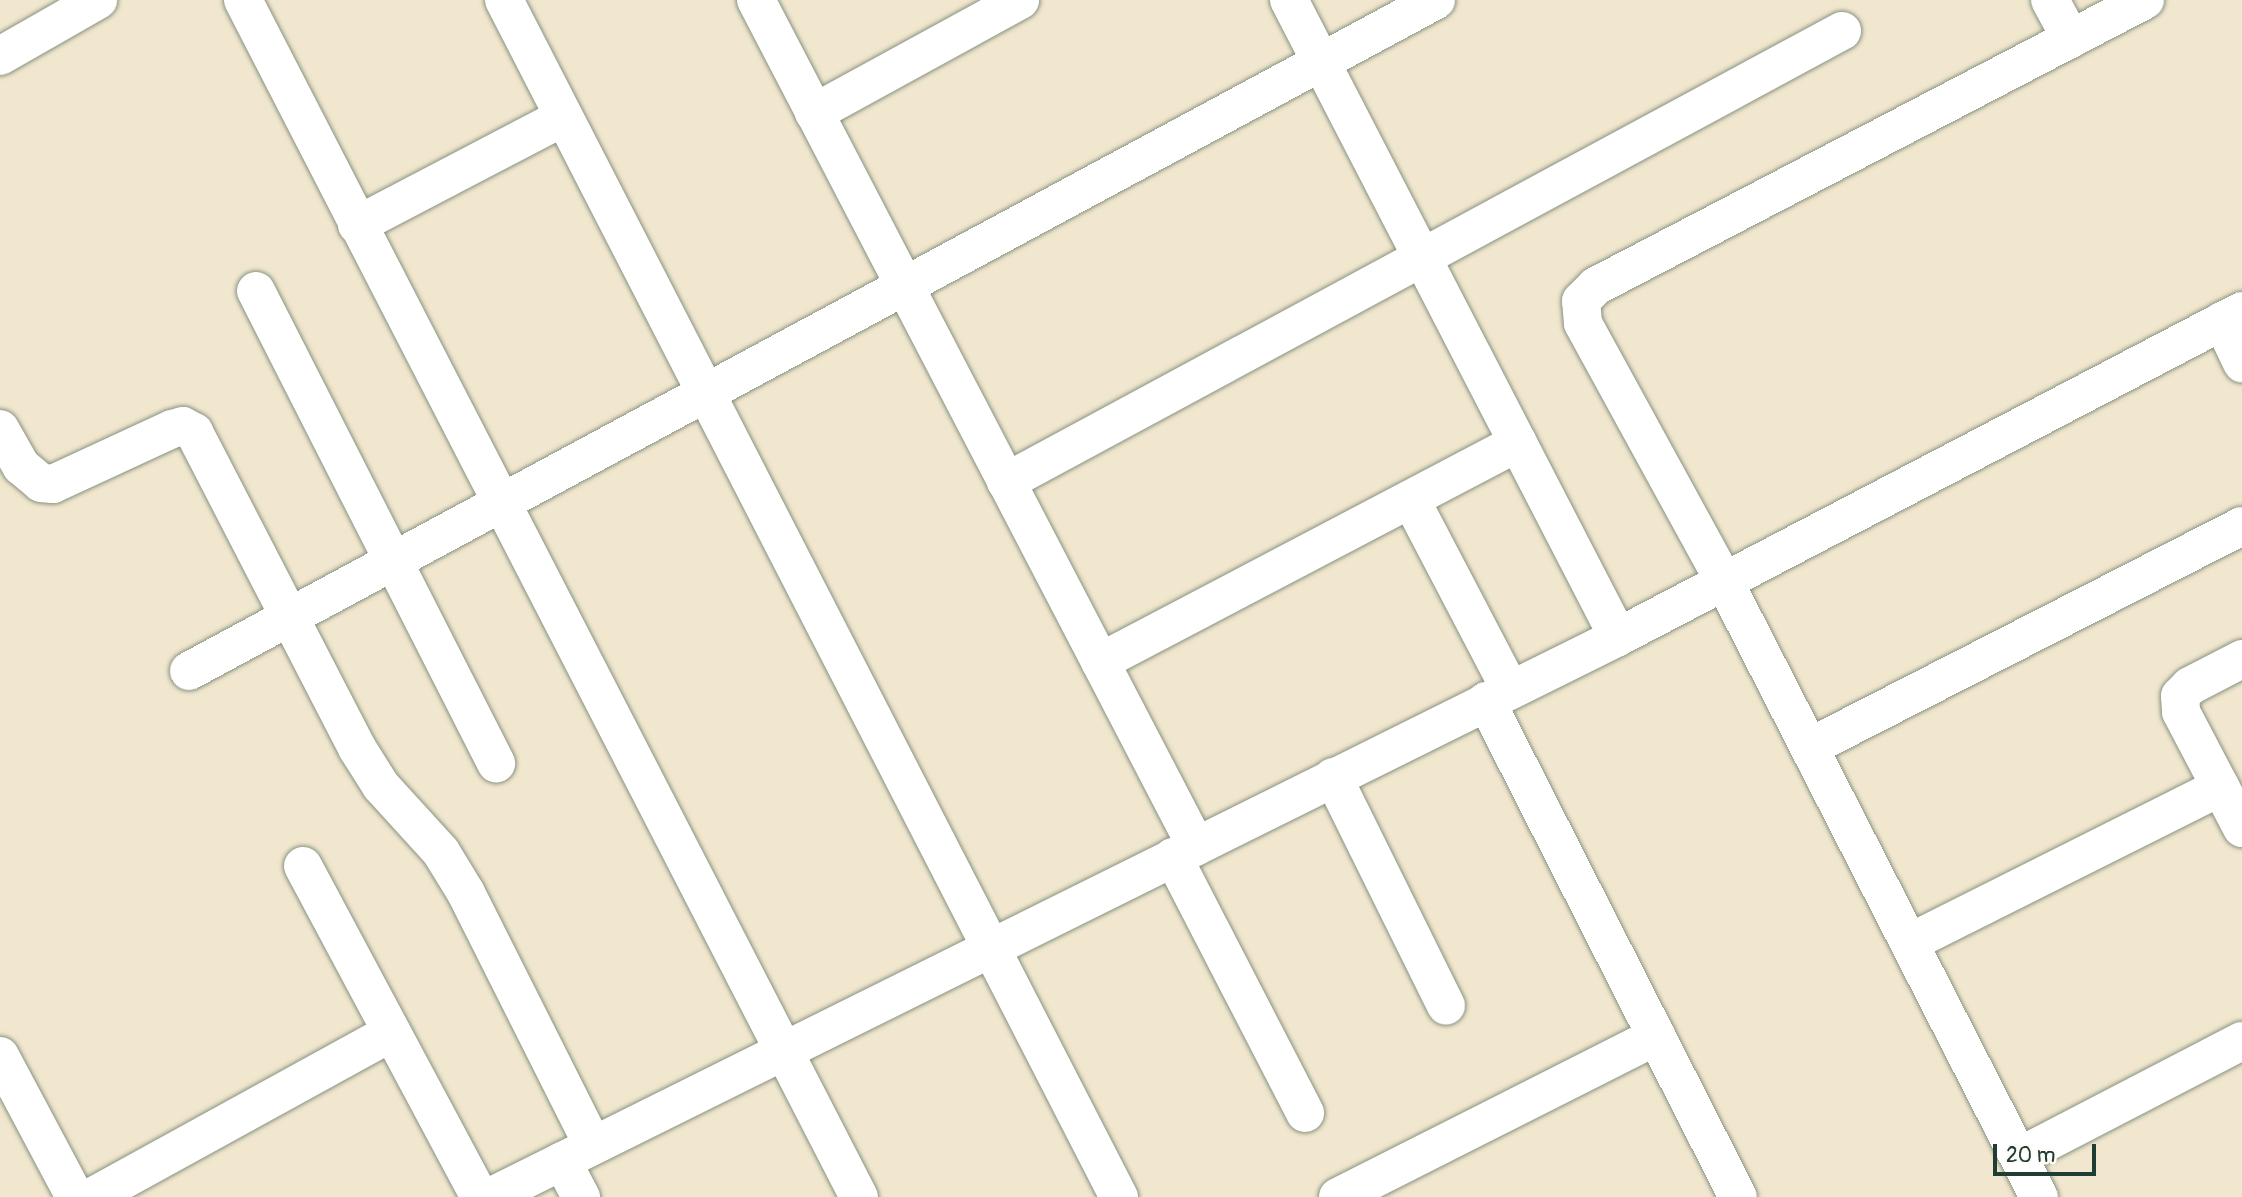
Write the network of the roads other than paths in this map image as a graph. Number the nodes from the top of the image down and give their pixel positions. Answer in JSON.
{"nodes":[{"id":1,"x":98,"y":0,"type":"edge"},
{"id":2,"x":243,"y":0,"type":"edge"},
{"id":3,"x":504,"y":0,"type":"edge"},
{"id":4,"x":756,"y":0,"type":"edge"},
{"id":5,"x":1020,"y":0,"type":"edge"},
{"id":6,"x":1289,"y":0,"type":"edge"},
{"id":7,"x":1436,"y":0,"type":"edge"},
{"id":8,"x":2050,"y":0,"type":"edge"},
{"id":9,"x":2145,"y":0,"type":"edge"},
{"id":10,"x":1842,"y":31,"type":"dead end"},
{"id":11,"x":2071,"y":39,"type":"junction"},
{"id":12,"x":0,"y":56,"type":"edge"},
{"id":13,"x":1321,"y":61,"type":"junction"},
{"id":14,"x":814,"y":113,"type":"junction"},
{"id":15,"x":564,"y":117,"type":"junction"},
{"id":16,"x":357,"y":225,"type":"junction"},
{"id":17,"x":1422,"y":257,"type":"junction"},
{"id":18,"x":904,"y":284,"type":"junction"},
{"id":19,"x":256,"y":292,"type":"dead end"},
{"id":20,"x":2232,"y":316,"type":"edge"},
{"id":21,"x":2242,"y":363,"type":"edge"},
{"id":22,"x":705,"y":392,"type":"junction"},
{"id":23,"x":0,"y":429,"type":"edge"},
{"id":24,"x":1518,"y":443,"type":"junction"},
{"id":25,"x":1006,"y":482,"type":"junction"},
{"id":26,"x":1411,"y":500,"type":"junction"},
{"id":27,"x":499,"y":503,"type":"junction"},
{"id":28,"x":2242,"y":526,"type":"edge"},
{"id":29,"x":391,"y":562,"type":"junction"},
{"id":30,"x":1724,"y":581,"type":"junction"},
{"id":31,"x":290,"y":616,"type":"junction"},
{"id":32,"x":1618,"y":637,"type":"junction"},
{"id":33,"x":2242,"y":659,"type":"edge"},
{"id":34,"x":1100,"y":663,"type":"junction"},
{"id":35,"x":189,"y":671,"type":"dead end"},
{"id":36,"x":1498,"y":695,"type":"junction"},
{"id":37,"x":1810,"y":747,"type":"junction"},
{"id":38,"x":496,"y":764,"type":"dead end"},
{"id":39,"x":1332,"y":777,"type":"junction"},
{"id":40,"x":2220,"y":787,"type":"junction"},
{"id":41,"x":2242,"y":828,"type":"edge"},
{"id":42,"x":1185,"y":852,"type":"junction"},
{"id":43,"x":303,"y":866,"type":"dead end"},
{"id":44,"x":1910,"y":942,"type":"junction"},
{"id":45,"x":992,"y":947,"type":"junction"},
{"id":46,"x":1446,"y":1006,"type":"dead end"},
{"id":47,"x":392,"y":1032,"type":"junction"},
{"id":48,"x":1657,"y":1036,"type":"junction"},
{"id":49,"x":2242,"y":1041,"type":"edge"},
{"id":50,"x":784,"y":1050,"type":"junction"},
{"id":51,"x":0,"y":1056,"type":"edge"},
{"id":52,"x":1305,"y":1113,"type":"dead end"},
{"id":53,"x":578,"y":1153,"type":"junction"},
{"id":54,"x":2020,"y":1156,"type":"junction"},
{"id":55,"x":75,"y":1197,"type":"edge"},
{"id":56,"x":92,"y":1197,"type":"edge"},
{"id":57,"x":480,"y":1197,"type":"edge"},
{"id":58,"x":490,"y":1197,"type":"edge"},
{"id":59,"x":581,"y":1197,"type":"edge"},
{"id":60,"x":859,"y":1197,"type":"edge"},
{"id":61,"x":1119,"y":1197,"type":"edge"},
{"id":62,"x":1338,"y":1197,"type":"edge"},
{"id":63,"x":1738,"y":1197,"type":"edge"},
{"id":64,"x":2039,"y":1197,"type":"edge"}],
"edges":[{"from":1,"to":12,"type":"street"},
{"from":2,"to":16,"type":"street"},
{"from":3,"to":15,"type":"street"},
{"from":4,"to":14,"type":"street"},
{"from":5,"to":14,"type":"street"},
{"from":6,"to":13,"type":"street"},
{"from":7,"to":13,"type":"street"},
{"from":8,"to":11,"type":"street"},
{"from":9,"to":11,"type":"street"},
{"from":10,"to":17,"type":"street"},
{"from":11,"to":30,"type":"street"},
{"from":13,"to":17,"type":"street"},
{"from":13,"to":18,"type":"street"},
{"from":14,"to":18,"type":"street"},
{"from":15,"to":16,"type":"street"},
{"from":15,"to":22,"type":"street"},
{"from":16,"to":27,"type":"street"},
{"from":17,"to":24,"type":"street"},
{"from":17,"to":25,"type":"street"},
{"from":18,"to":22,"type":"street"},
{"from":18,"to":25,"type":"street"},
{"from":19,"to":29,"type":"street"},
{"from":20,"to":21,"type":"street"},
{"from":20,"to":30,"type":"street"},
{"from":22,"to":27,"type":"street"},
{"from":22,"to":45,"type":"street"},
{"from":23,"to":31,"type":"street"},
{"from":24,"to":26,"type":"street"},
{"from":24,"to":32,"type":"street"},
{"from":25,"to":34,"type":"street"},
{"from":26,"to":34,"type":"street"},
{"from":26,"to":36,"type":"street"},
{"from":27,"to":29,"type":"street"},
{"from":27,"to":50,"type":"street"},
{"from":28,"to":37,"type":"street"},
{"from":29,"to":31,"type":"street"},
{"from":29,"to":38,"type":"street"},
{"from":30,"to":32,"type":"street"},
{"from":30,"to":37,"type":"street"},
{"from":31,"to":35,"type":"street"},
{"from":31,"to":53,"type":"street"},
{"from":32,"to":36,"type":"street"},
{"from":33,"to":40,"type":"street"},
{"from":34,"to":42,"type":"street"},
{"from":36,"to":39,"type":"street"},
{"from":36,"to":48,"type":"street"},
{"from":37,"to":44,"type":"street"},
{"from":39,"to":42,"type":"street"},
{"from":39,"to":46,"type":"street"},
{"from":40,"to":41,"type":"street"},
{"from":40,"to":44,"type":"street"},
{"from":42,"to":45,"type":"street"},
{"from":42,"to":52,"type":"street"},
{"from":43,"to":47,"type":"street"},
{"from":44,"to":54,"type":"street"},
{"from":45,"to":50,"type":"street"},
{"from":45,"to":61,"type":"street"},
{"from":47,"to":56,"type":"street"},
{"from":47,"to":57,"type":"street"},
{"from":48,"to":62,"type":"street"},
{"from":48,"to":63,"type":"street"},
{"from":49,"to":54,"type":"street"},
{"from":50,"to":53,"type":"street"},
{"from":50,"to":60,"type":"street"},
{"from":51,"to":55,"type":"street"},
{"from":53,"to":58,"type":"street"},
{"from":53,"to":59,"type":"street"},
{"from":54,"to":64,"type":"street"}]}
